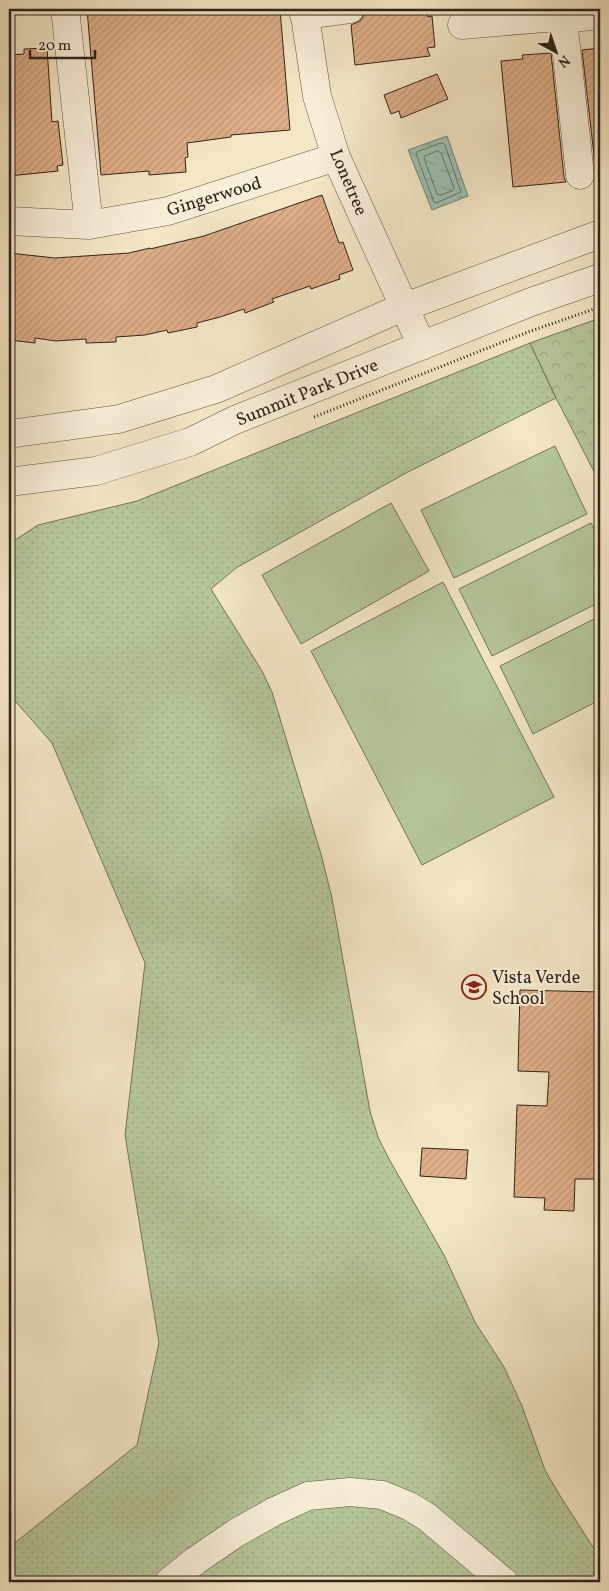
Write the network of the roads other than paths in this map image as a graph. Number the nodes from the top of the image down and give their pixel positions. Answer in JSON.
{"nodes":[{"id":1,"x":65,"y":9,"type":"edge"},
{"id":2,"x":350,"y":9,"type":"edge"},
{"id":3,"x":304,"y":12,"type":"edge"},
{"id":4,"x":550,"y":15,"type":"edge"},
{"id":5,"x":600,"y":15,"type":"edge"},
{"id":6,"x":462,"y":25,"type":"dead end"},
{"id":7,"x":336,"y":157,"type":"junction"},
{"id":8,"x":580,"y":175,"type":"dead end"},
{"id":9,"x":9,"y":221,"type":"edge"},
{"id":10,"x":89,"y":225,"type":"junction"},
{"id":11,"x":600,"y":234,"type":"edge"},
{"id":12,"x":600,"y":278,"type":"edge"},
{"id":13,"x":404,"y":308,"type":"junction"},
{"id":14,"x":422,"y":346,"type":"junction"},
{"id":15,"x":9,"y":434,"type":"edge"},
{"id":16,"x":9,"y":482,"type":"edge"},
{"id":17,"x":169,"y":1582,"type":"edge"},
{"id":18,"x":504,"y":1582,"type":"edge"}],
"edges":[{"from":1,"to":10,"type":"street"},
{"from":2,"to":3,"type":"street"},
{"from":3,"to":7,"type":"street","name":"Lonetree"},
{"from":4,"to":5,"type":"street"},
{"from":4,"to":6,"type":"street"},
{"from":4,"to":8,"type":"street"},
{"from":7,"to":10,"type":"street","name":"Gingerwood"},
{"from":7,"to":13,"type":"street","name":"Lonetree"},
{"from":9,"to":10,"type":"street","name":"Gingerwood"},
{"from":11,"to":13,"type":"street","name":"Summit Park Drive"},
{"from":12,"to":14,"type":"street","name":"Summit Park Drive"},
{"from":13,"to":14,"type":"street","name":"Lonetree"},
{"from":13,"to":15,"type":"street","name":"Summit Park Drive"},
{"from":14,"to":16,"type":"street","name":"Summit Park Drive"},
{"from":17,"to":18,"type":"street"}]}
